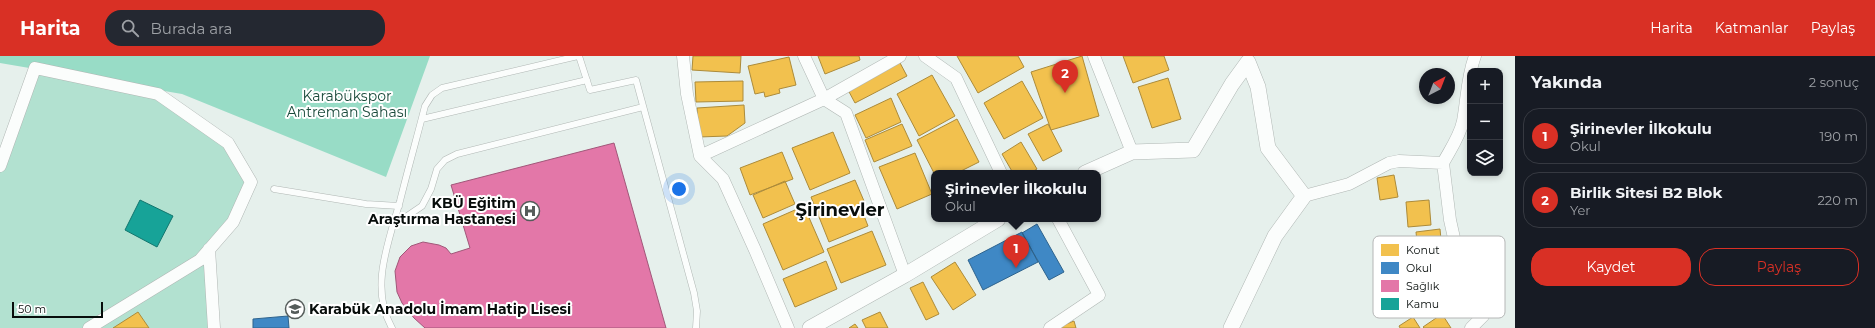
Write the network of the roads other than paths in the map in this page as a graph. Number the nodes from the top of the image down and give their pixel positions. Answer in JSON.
{"nodes":[{"id":1,"x":579,"y":56,"type":"edge"},
{"id":2,"x":684,"y":56,"type":"edge"},
{"id":3,"x":804,"y":56,"type":"edge"},
{"id":4,"x":900,"y":56,"type":"edge"},
{"id":5,"x":925,"y":56,"type":"edge"},
{"id":6,"x":1094,"y":56,"type":"edge"},
{"id":7,"x":1475,"y":56,"type":"edge"},
{"id":8,"x":587,"y":80,"type":"junction"},
{"id":9,"x":824,"y":99,"type":"junction"},
{"id":10,"x":643,"y":107,"type":"junction"},
{"id":11,"x":422,"y":119,"type":"junction"},
{"id":12,"x":1132,"y":152,"type":"junction"},
{"id":13,"x":700,"y":156,"type":"junction"},
{"id":14,"x":1443,"y":163,"type":"junction"},
{"id":15,"x":0,"y":166,"type":"edge"},
{"id":16,"x":1000,"y":170,"type":"edge"},
{"id":17,"x":1092,"y":170,"type":"edge"},
{"id":18,"x":274,"y":189,"type":"dead end"},
{"id":19,"x":1304,"y":196,"type":"junction"},
{"id":20,"x":398,"y":206,"type":"junction"},
{"id":21,"x":993,"y":222,"type":"edge"},
{"id":22,"x":1060,"y":222,"type":"edge"},
{"id":23,"x":394,"y":225,"type":"junction"},
{"id":24,"x":1454,"y":236,"type":"edge"},
{"id":25,"x":209,"y":249,"type":"junction"},
{"id":26,"x":905,"y":275,"type":"junction"},
{"id":27,"x":1481,"y":318,"type":"edge"},
{"id":28,"x":89,"y":328,"type":"edge"},
{"id":29,"x":214,"y":328,"type":"edge"},
{"id":30,"x":392,"y":328,"type":"edge"},
{"id":31,"x":696,"y":328,"type":"edge"},
{"id":32,"x":788,"y":328,"type":"edge"},
{"id":33,"x":810,"y":328,"type":"edge"},
{"id":34,"x":1050,"y":328,"type":"edge"},
{"id":35,"x":1231,"y":328,"type":"edge"},
{"id":36,"x":1471,"y":328,"type":"edge"}],
"edges":[{"from":1,"to":8,"type":"lane"},
{"from":1,"to":11,"type":"lane"},
{"from":2,"to":13,"type":"street"},
{"from":3,"to":9,"type":"street"},
{"from":4,"to":9,"type":"street"},
{"from":5,"to":16,"type":"street"},
{"from":6,"to":12,"type":"street"},
{"from":7,"to":14,"type":"street"},
{"from":8,"to":10,"type":"lane"},
{"from":8,"to":11,"type":"lane"},
{"from":9,"to":13,"type":"street"},
{"from":9,"to":26,"type":"street"},
{"from":10,"to":23,"type":"lane"},
{"from":10,"to":31,"type":"lane"},
{"from":11,"to":20,"type":"lane"},
{"from":12,"to":17,"type":"street"},
{"from":12,"to":19,"type":"street"},
{"from":13,"to":32,"type":"street"},
{"from":14,"to":19,"type":"street"},
{"from":14,"to":24,"type":"street"},
{"from":15,"to":25,"type":"street"},
{"from":18,"to":20,"type":"lane"},
{"from":19,"to":35,"type":"street"},
{"from":20,"to":23,"type":"lane"},
{"from":21,"to":26,"type":"street"},
{"from":22,"to":34,"type":"street"},
{"from":23,"to":30,"type":"lane"},
{"from":25,"to":28,"type":"street"},
{"from":25,"to":29,"type":"street"},
{"from":26,"to":33,"type":"street"},
{"from":27,"to":36,"type":"street"}]}
